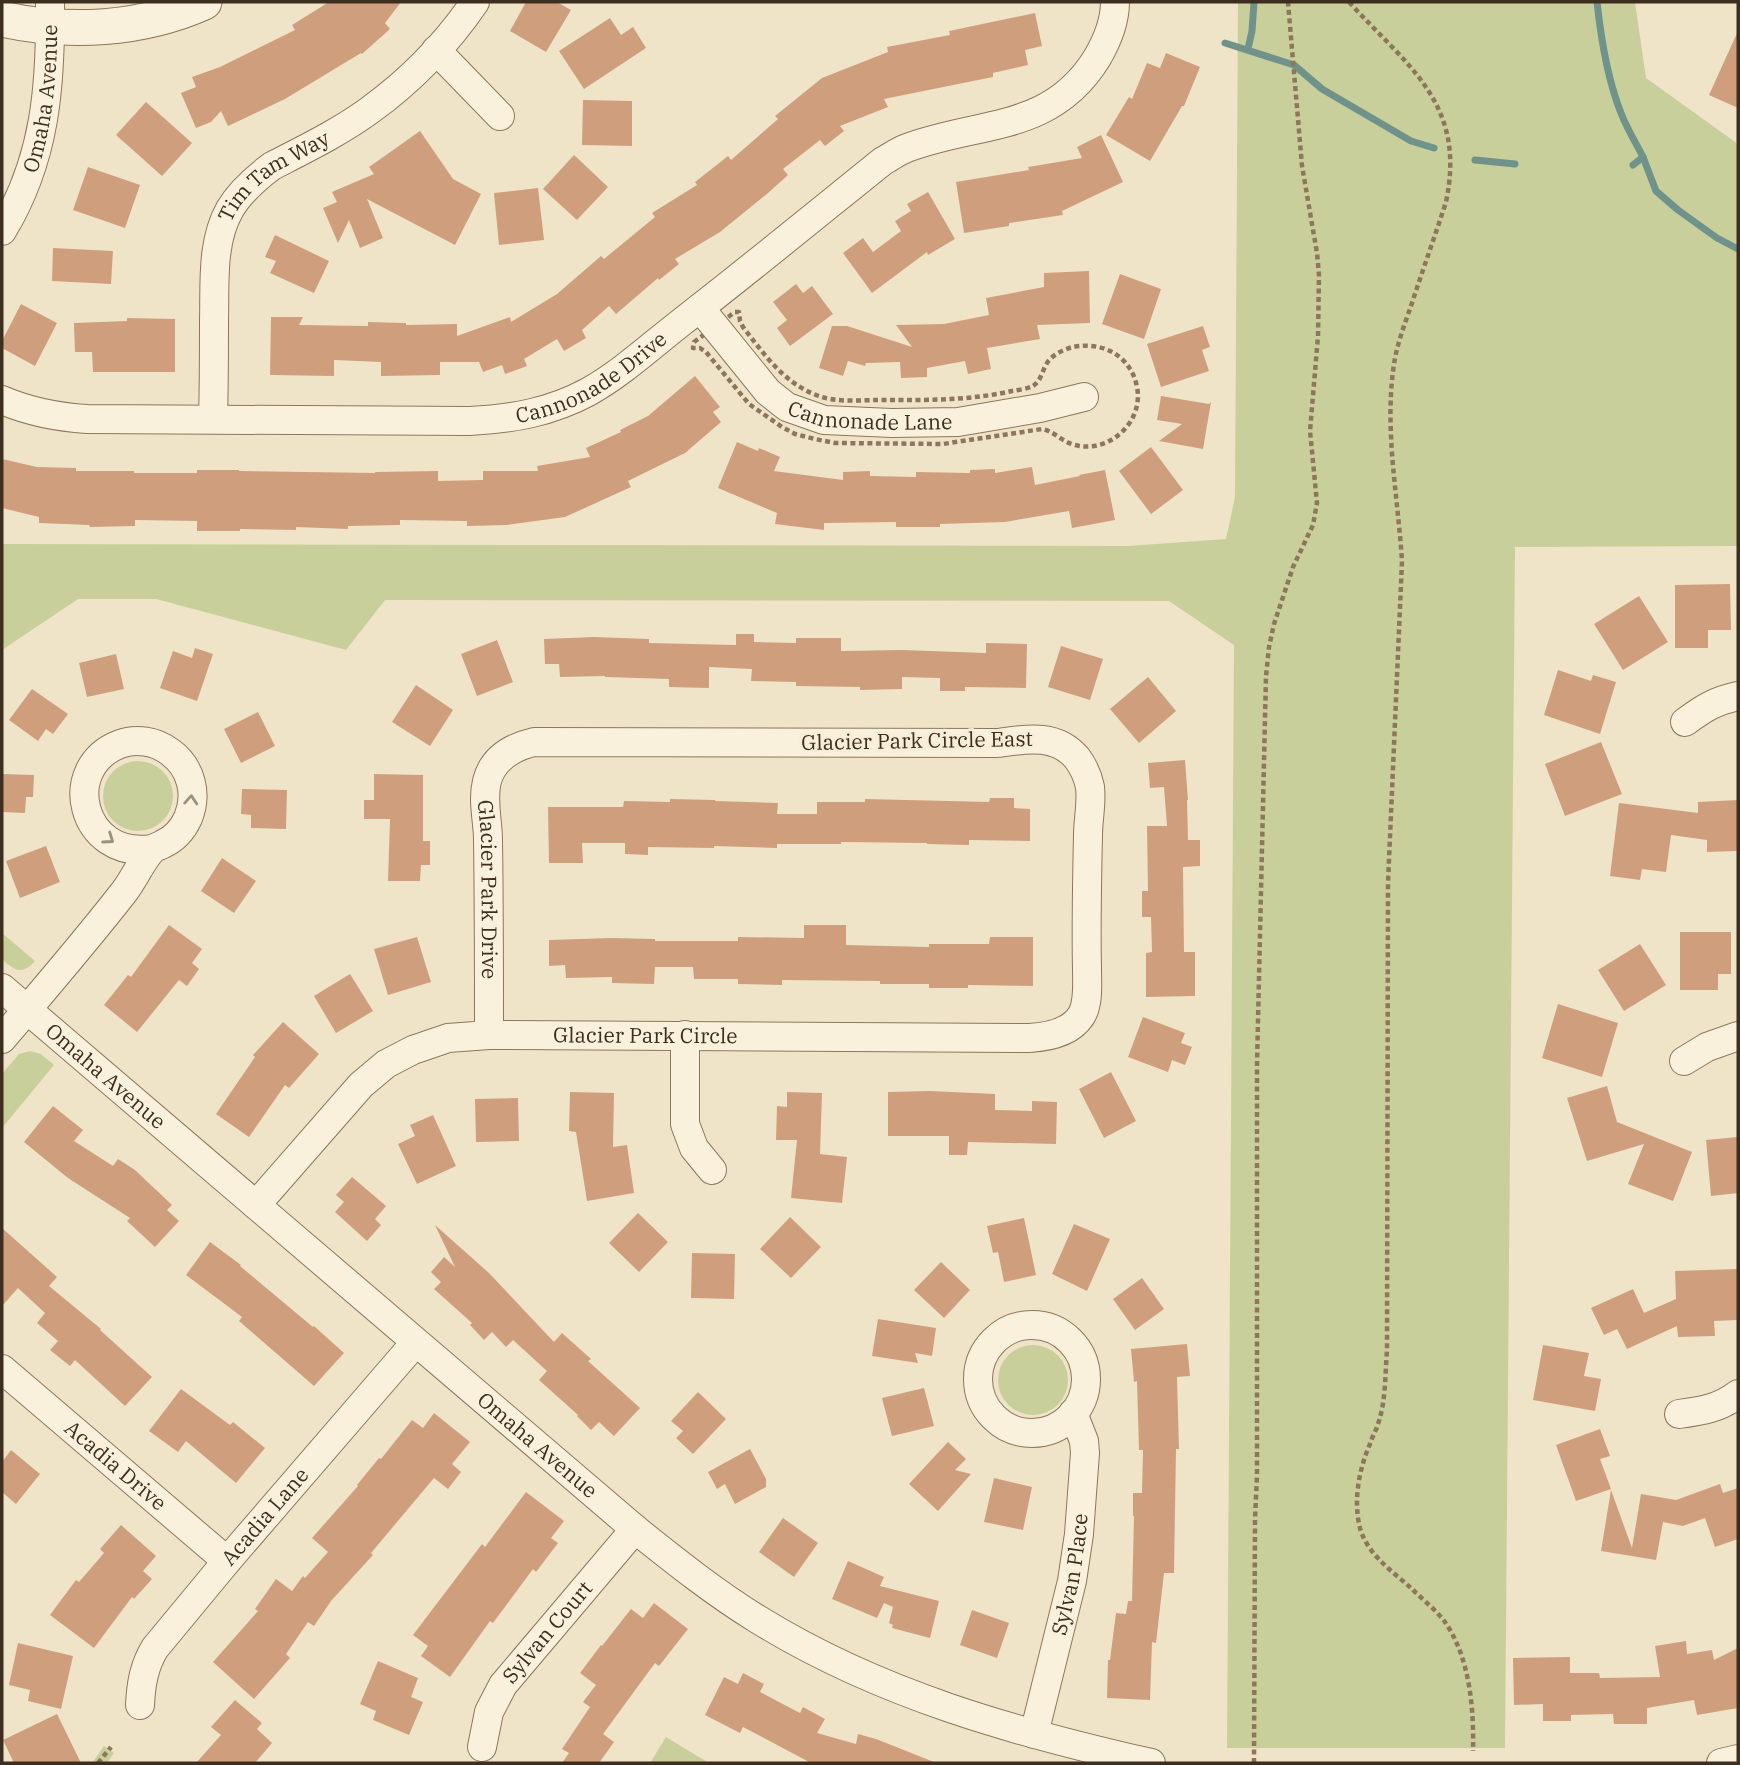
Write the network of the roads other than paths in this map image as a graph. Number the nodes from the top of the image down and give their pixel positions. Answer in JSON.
{"nodes":[{"id":1,"x":204,"y":2,"type":"edge"},
{"id":2,"x":475,"y":2,"type":"edge"},
{"id":3,"x":1115,"y":2,"type":"edge"},
{"id":4,"x":50,"y":14,"type":"edge"},
{"id":5,"x":2,"y":19,"type":"edge"},
{"id":6,"x":436,"y":50,"type":"junction"},
{"id":7,"x":500,"y":116,"type":"dead end"},
{"id":8,"x":2,"y":231,"type":"edge"},
{"id":9,"x":700,"y":308,"type":"junction"},
{"id":10,"x":1084,"y":397,"type":"dead end"},
{"id":11,"x":2,"y":400,"type":"edge"},
{"id":12,"x":213,"y":419,"type":"junction"},
{"id":13,"x":1738,"y":696,"type":"edge"},
{"id":14,"x":1685,"y":722,"type":"dead end"},
{"id":15,"x":508,"y":752,"type":"joint"},
{"id":16,"x":151,"y":849,"type":"dead end"},
{"id":17,"x":2,"y":988,"type":"edge"},
{"id":18,"x":1085,"y":1001,"type":"joint"},
{"id":19,"x":27,"y":1010,"type":"junction"},
{"id":20,"x":489,"y":1035,"type":"junction"},
{"id":21,"x":685,"y":1035,"type":"junction"},
{"id":22,"x":1738,"y":1036,"type":"edge"},
{"id":23,"x":2,"y":1039,"type":"edge"},
{"id":24,"x":1684,"y":1061,"type":"dead end"},
{"id":25,"x":712,"y":1170,"type":"dead end"},
{"id":26,"x":256,"y":1205,"type":"junction"},
{"id":27,"x":415,"y":1343,"type":"junction"},
{"id":28,"x":2,"y":1369,"type":"edge"},
{"id":29,"x":1738,"y":1394,"type":"edge"},
{"id":30,"x":1073,"y":1413,"type":"dead end"},
{"id":31,"x":1679,"y":1415,"type":"dead end"},
{"id":32,"x":635,"y":1529,"type":"junction"},
{"id":33,"x":227,"y":1561,"type":"junction"},
{"id":34,"x":140,"y":1705,"type":"dead end"},
{"id":35,"x":1034,"y":1734,"type":"junction"},
{"id":36,"x":482,"y":1747,"type":"dead end"},
{"id":37,"x":1738,"y":1759,"type":"edge"},
{"id":38,"x":1151,"y":1763,"type":"edge"},
{"id":39,"x":1721,"y":1763,"type":"edge"}],
"edges":[{"from":1,"to":4,"type":"street"},
{"from":2,"to":6,"type":"street","name":"Tim Tam Way"},
{"from":3,"to":9,"type":"street","name":"Cannonade Drive"},
{"from":4,"to":5,"type":"street"},
{"from":4,"to":8,"type":"street","name":"Omaha Avenue"},
{"from":6,"to":7,"type":"street"},
{"from":6,"to":12,"type":"street","name":"Tim Tam Way"},
{"from":9,"to":10,"type":"street","name":"Cannonade Lane"},
{"from":9,"to":12,"type":"street","name":"Cannonade Drive"},
{"from":11,"to":12,"type":"street","name":"Cannonade Drive"},
{"from":13,"to":14,"type":"street"},
{"from":15,"to":18,"type":"street","name":"Glacier Park Circle East"},
{"from":15,"to":20,"type":"street","name":"Glacier Park Drive"},
{"from":16,"to":19,"type":"street"},
{"from":17,"to":19,"type":"street","name":"Omaha Avenue"},
{"from":18,"to":21,"type":"street","name":"Glacier Park Circle"},
{"from":19,"to":23,"type":"street"},
{"from":19,"to":26,"type":"street","name":"Omaha Avenue"},
{"from":20,"to":21,"type":"street","name":"Glacier Park Circle"},
{"from":20,"to":26,"type":"street","name":"Glacier Park Circle"},
{"from":21,"to":25,"type":"street"},
{"from":22,"to":24,"type":"street"},
{"from":26,"to":27,"type":"street","name":"Omaha Avenue"},
{"from":27,"to":32,"type":"street","name":"Omaha Avenue"},
{"from":27,"to":33,"type":"street","name":"Acadia Lane"},
{"from":28,"to":33,"type":"street","name":"Acadia Drive"},
{"from":29,"to":31,"type":"street"},
{"from":30,"to":35,"type":"street","name":"Sylvan Place"},
{"from":32,"to":35,"type":"street","name":"Omaha Avenue"},
{"from":32,"to":36,"type":"street","name":"Sylvan Court"},
{"from":33,"to":34,"type":"street","name":"Acadia Lane"},
{"from":35,"to":38,"type":"street","name":"Omaha Avenue"},
{"from":37,"to":39,"type":"street"}]}
